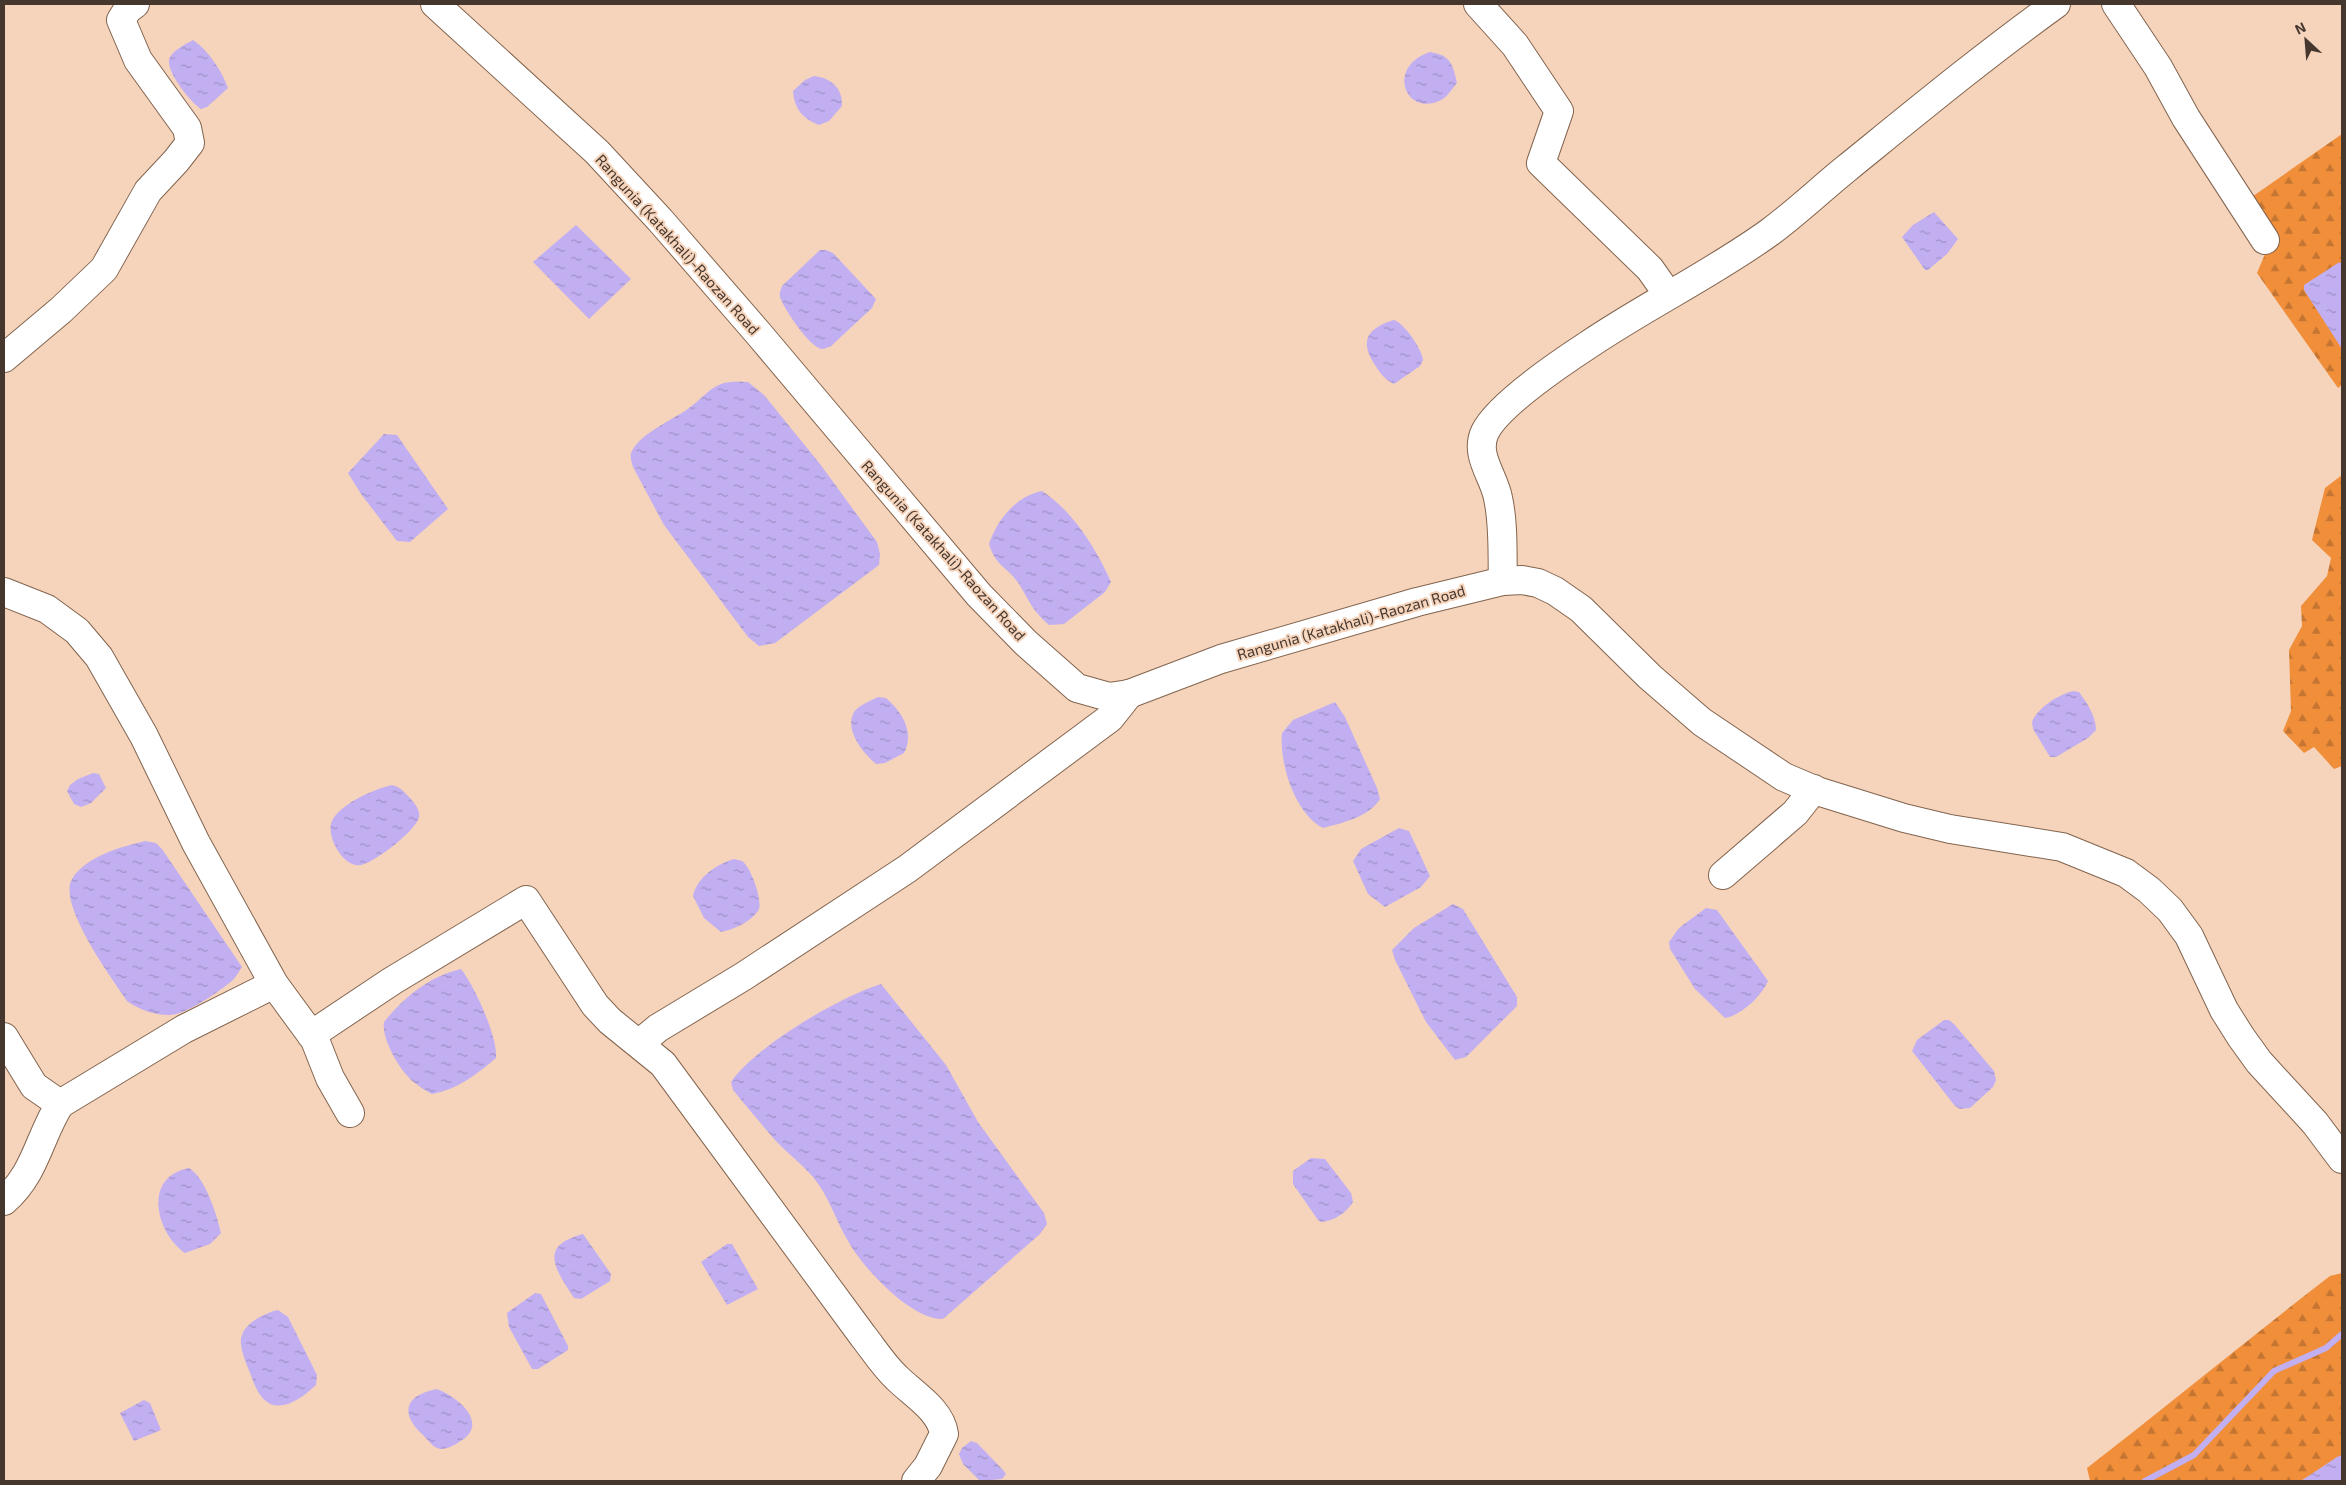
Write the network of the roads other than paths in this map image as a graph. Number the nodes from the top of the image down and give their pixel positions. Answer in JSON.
{"nodes":[{"id":1,"x":135,"y":4,"type":"edge"},
{"id":2,"x":435,"y":4,"type":"edge"},
{"id":3,"x":1478,"y":4,"type":"edge"},
{"id":4,"x":2056,"y":4,"type":"edge"},
{"id":5,"x":2116,"y":4,"type":"edge"},
{"id":6,"x":2265,"y":240,"type":"dead end"},
{"id":7,"x":1665,"y":297,"type":"junction"},
{"id":8,"x":4,"y":358,"type":"edge"},
{"id":9,"x":1503,"y":581,"type":"junction"},
{"id":10,"x":4,"y":592,"type":"edge"},
{"id":11,"x":1129,"y":694,"type":"junction"},
{"id":12,"x":1814,"y":789,"type":"junction"},
{"id":13,"x":1723,"y":875,"type":"dead end"},
{"id":14,"x":274,"y":984,"type":"junction"},
{"id":15,"x":311,"y":1035,"type":"junction"},
{"id":16,"x":4,"y":1037,"type":"edge"},
{"id":17,"x":640,"y":1043,"type":"junction"},
{"id":18,"x":60,"y":1104,"type":"junction"},
{"id":19,"x":350,"y":1113,"type":"dead end"},
{"id":20,"x":2339,"y":1148,"type":"edge"},
{"id":21,"x":4,"y":1200,"type":"edge"},
{"id":22,"x":916,"y":1481,"type":"edge"}],
"edges":[{"from":1,"to":8,"type":"street"},
{"from":2,"to":11,"type":"street","name":"Rangunia (Katakhali)-Raozan Road"},
{"from":3,"to":7,"type":"street"},
{"from":4,"to":7,"type":"street"},
{"from":5,"to":6,"type":"street"},
{"from":7,"to":9,"type":"street"},
{"from":9,"to":11,"type":"street","name":"Rangunia (Katakhali)-Raozan Road"},
{"from":9,"to":12,"type":"street","name":"Rangunia (Katakhali)-Raozan Road"},
{"from":10,"to":14,"type":"street"},
{"from":11,"to":17,"type":"street"},
{"from":12,"to":13,"type":"street"},
{"from":12,"to":20,"type":"street","name":"Rangunia (Katakhali)-Raozan Road"},
{"from":14,"to":15,"type":"street"},
{"from":14,"to":18,"type":"street"},
{"from":15,"to":17,"type":"street"},
{"from":15,"to":19,"type":"street"},
{"from":16,"to":18,"type":"street"},
{"from":17,"to":22,"type":"street"},
{"from":18,"to":21,"type":"street"}]}
